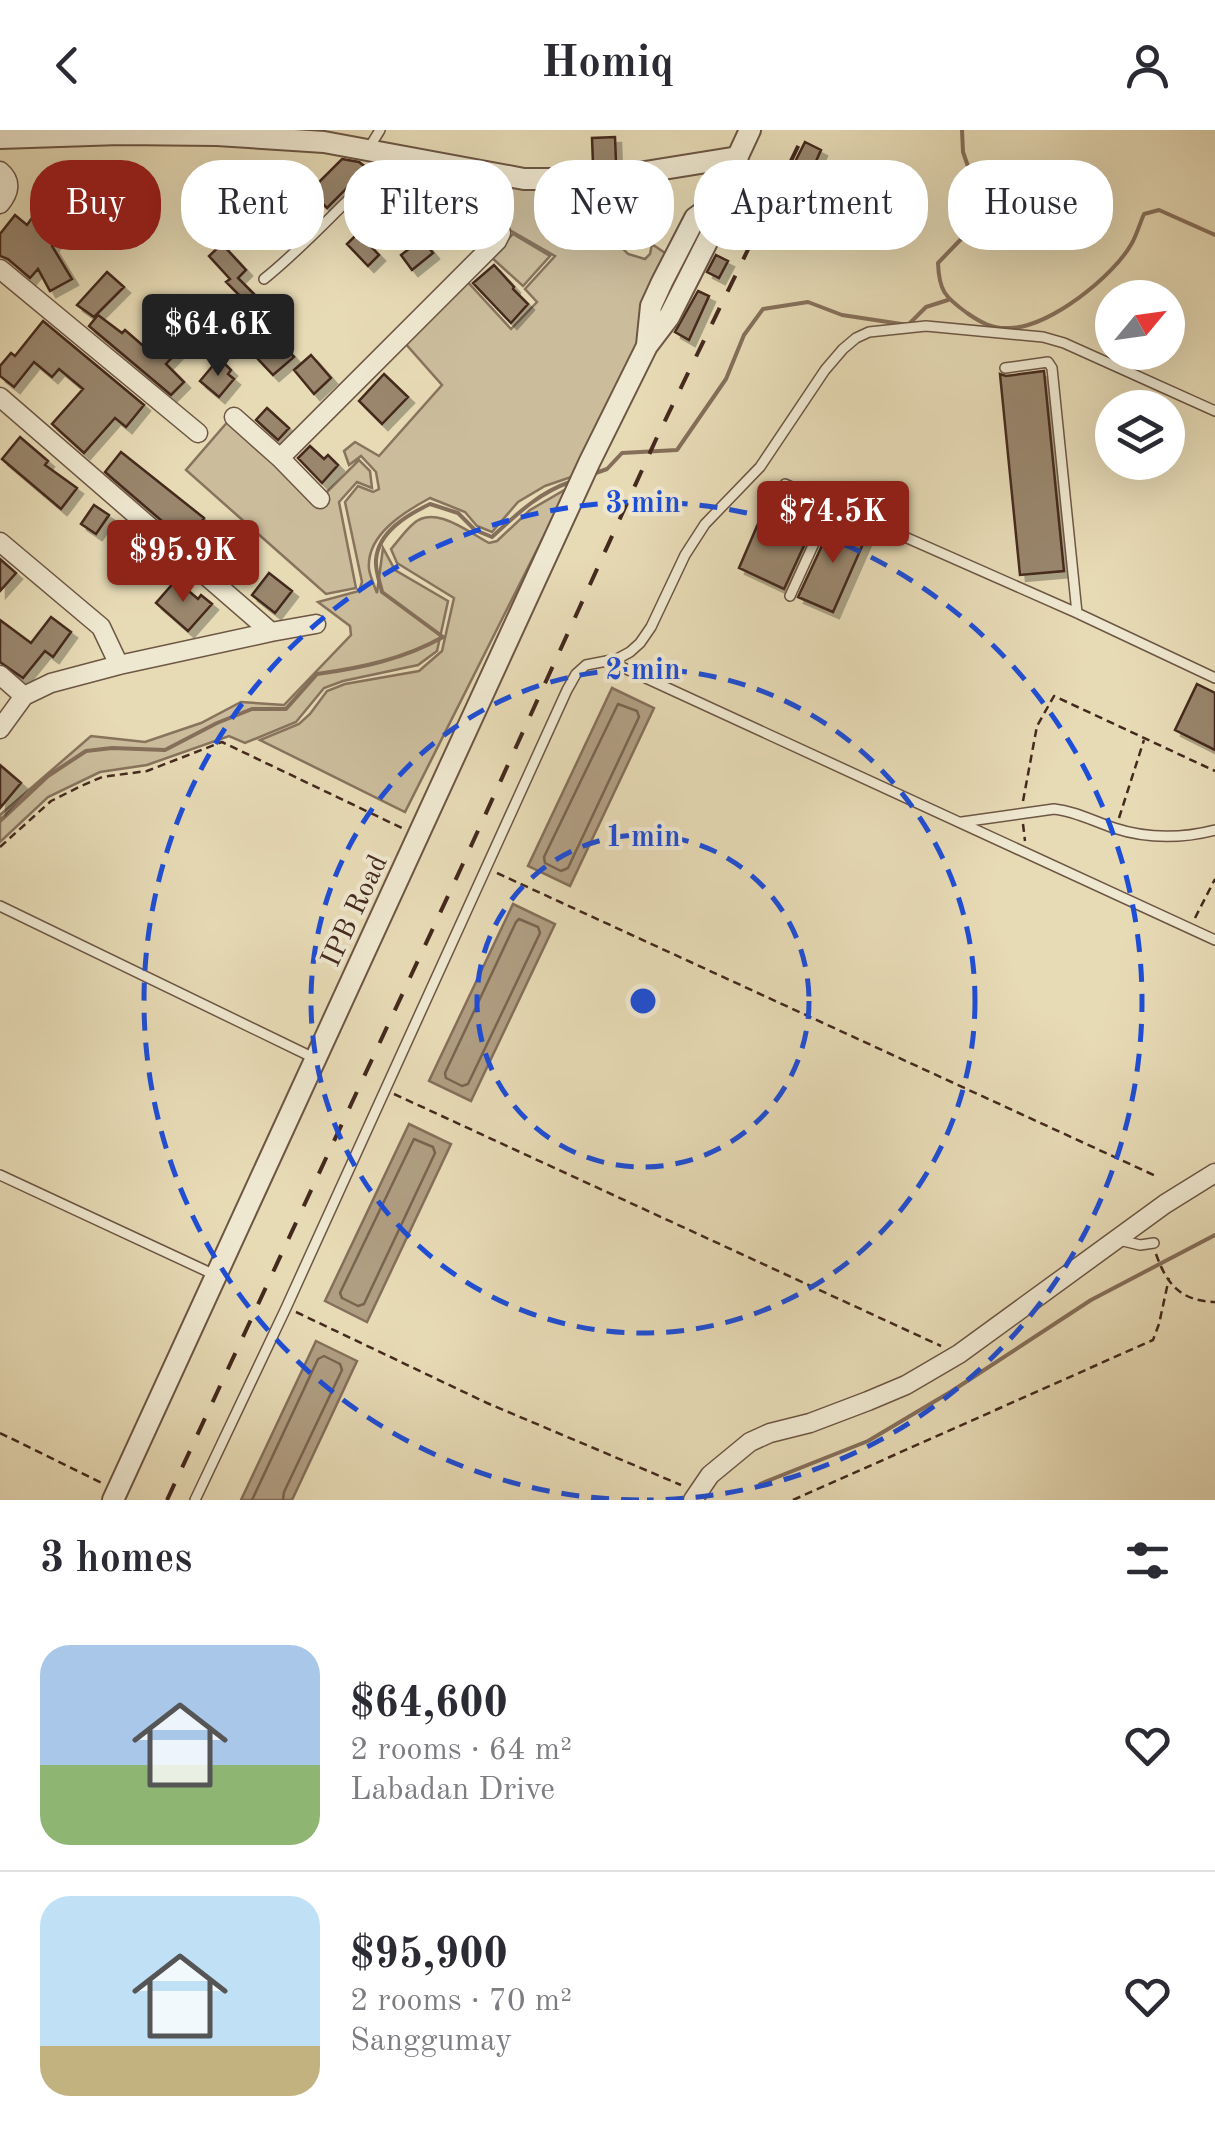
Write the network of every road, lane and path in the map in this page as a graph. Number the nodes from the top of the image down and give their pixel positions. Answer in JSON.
{"nodes":[{"id":1,"x":380,"y":130,"type":"edge"},
{"id":2,"x":750,"y":130,"type":"edge"},
{"id":3,"x":323,"y":136,"type":"edge"},
{"id":4,"x":0,"y":138,"type":"edge"},
{"id":5,"x":377,"y":153,"type":"junction"},
{"id":6,"x":738,"y":157,"type":"junction"},
{"id":7,"x":413,"y":160,"type":"edge"},
{"id":8,"x":0,"y":171,"type":"edge"},
{"id":9,"x":514,"y":178,"type":"edge"},
{"id":10,"x":0,"y":204,"type":"edge"},
{"id":11,"x":488,"y":250,"type":"edge"},
{"id":12,"x":0,"y":269,"type":"edge"},
{"id":13,"x":264,"y":279,"type":"dead end"},
{"id":14,"x":1005,"y":368,"type":"dead end"},
{"id":15,"x":0,"y":397,"type":"edge"},
{"id":16,"x":1215,"y":410,"type":"edge"},
{"id":17,"x":234,"y":417,"type":"dead end"},
{"id":18,"x":198,"y":433,"type":"dead end"},
{"id":19,"x":280,"y":458,"type":"junction"},
{"id":20,"x":785,"y":484,"type":"dead end"},
{"id":21,"x":320,"y":499,"type":"dead end"},
{"id":22,"x":831,"y":506,"type":"junction"},
{"id":23,"x":0,"y":542,"type":"edge"},
{"id":24,"x":790,"y":596,"type":"dead end"},
{"id":25,"x":1077,"y":612,"type":"junction"},
{"id":26,"x":316,"y":624,"type":"dead end"},
{"id":27,"x":271,"y":632,"type":"junction"},
{"id":28,"x":608,"y":661,"type":"junction"},
{"id":29,"x":119,"y":664,"type":"junction"},
{"id":30,"x":0,"y":675,"type":"edge"},
{"id":31,"x":1215,"y":678,"type":"edge"},
{"id":32,"x":24,"y":696,"type":"junction"},
{"id":33,"x":0,"y":729,"type":"edge"},
{"id":34,"x":1145,"y":738,"type":"junction"},
{"id":35,"x":1215,"y":771,"type":"edge"},
{"id":36,"x":1021,"y":813,"type":"junction"},
{"id":37,"x":960,"y":822,"type":"junction"},
{"id":38,"x":1116,"y":828,"type":"junction"},
{"id":39,"x":1215,"y":830,"type":"edge"},
{"id":40,"x":418,"y":836,"type":"junction"},
{"id":41,"x":0,"y":847,"type":"edge"},
{"id":42,"x":1026,"y":853,"type":"junction"},
{"id":43,"x":486,"y":868,"type":"junction"},
{"id":44,"x":1215,"y":879,"type":"edge"},
{"id":45,"x":0,"y":906,"type":"edge"},
{"id":46,"x":1190,"y":928,"type":"junction"},
{"id":47,"x":1215,"y":940,"type":"edge"},
{"id":48,"x":314,"y":1058,"type":"junction"},
{"id":49,"x":384,"y":1089,"type":"junction"},
{"id":50,"x":1215,"y":1172,"type":"edge"},
{"id":51,"x":0,"y":1175,"type":"edge"},
{"id":52,"x":1158,"y":1178,"type":"dead end"},
{"id":53,"x":1116,"y":1239,"type":"junction"},
{"id":54,"x":1154,"y":1246,"type":"joint"},
{"id":55,"x":215,"y":1276,"type":"junction"},
{"id":56,"x":1168,"y":1278,"type":"junction"},
{"id":57,"x":1215,"y":1302,"type":"edge"},
{"id":58,"x":286,"y":1308,"type":"junction"},
{"id":59,"x":959,"y":1354,"type":"junction"},
{"id":60,"x":0,"y":1433,"type":"edge"},
{"id":61,"x":114,"y":1496,"type":"edge"},
{"id":62,"x":695,"y":1496,"type":"edge"},
{"id":63,"x":195,"y":1500,"type":"edge"},
{"id":64,"x":793,"y":1500,"type":"edge"}],
"edges":[{"from":1,"to":5,"type":"lane"},
{"from":2,"to":6,"type":"street","name":"IPB Road"},
{"from":3,"to":4,"type":"street"},
{"from":3,"to":5,"type":"street"},
{"from":5,"to":7,"type":"street"},
{"from":5,"to":13,"type":"lane"},
{"from":6,"to":9,"type":"street"},
{"from":6,"to":40,"type":"street","name":"IPB Road"},
{"from":8,"to":10,"type":"street"},
{"from":11,"to":19,"type":"street"},
{"from":12,"to":18,"type":"street"},
{"from":14,"to":25,"type":"lane"},
{"from":15,"to":27,"type":"street"},
{"from":16,"to":28,"type":"lane"},
{"from":17,"to":19,"type":"street"},
{"from":19,"to":21,"type":"street"},
{"from":20,"to":22,"type":"lane"},
{"from":22,"to":24,"type":"lane"},
{"from":22,"to":25,"type":"lane"},
{"from":23,"to":29,"type":"street"},
{"from":25,"to":31,"type":"lane"},
{"from":26,"to":27,"type":"street"},
{"from":27,"to":29,"type":"street"},
{"from":28,"to":37,"type":"lane"},
{"from":28,"to":43,"type":"lane"},
{"from":29,"to":32,"type":"street"},
{"from":30,"to":32,"type":"street"},
{"from":32,"to":33,"type":"street"},
{"from":34,"to":35,"type":"path"},
{"from":34,"to":36,"type":"path"},
{"from":34,"to":38,"type":"path"},
{"from":36,"to":37,"type":"lane"},
{"from":36,"to":38,"type":"lane"},
{"from":36,"to":42,"type":"path"},
{"from":37,"to":42,"type":"lane"},
{"from":38,"to":39,"type":"lane"},
{"from":40,"to":41,"type":"path"},
{"from":40,"to":48,"type":"street","name":"IPB Road"},
{"from":42,"to":46,"type":"lane"},
{"from":43,"to":49,"type":"lane"},
{"from":43,"to":52,"type":"path"},
{"from":44,"to":46,"type":"path"},
{"from":45,"to":48,"type":"lane"},
{"from":46,"to":47,"type":"lane"},
{"from":48,"to":55,"type":"street","name":"IPB Road"},
{"from":49,"to":58,"type":"lane"},
{"from":49,"to":59,"type":"path"},
{"from":50,"to":53,"type":"street"},
{"from":51,"to":55,"type":"lane"},
{"from":53,"to":54,"type":"lane"},
{"from":53,"to":59,"type":"street"},
{"from":54,"to":56,"type":"path"},
{"from":55,"to":61,"type":"street","name":"IPB Road"},
{"from":56,"to":57,"type":"path"},
{"from":56,"to":64,"type":"path"},
{"from":58,"to":62,"type":"path"},
{"from":58,"to":63,"type":"lane"},
{"from":59,"to":62,"type":"street"},
{"from":60,"to":61,"type":"path"}]}
